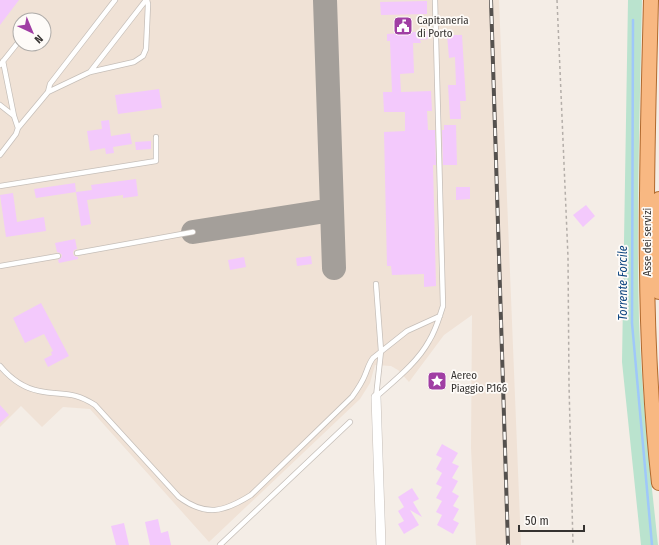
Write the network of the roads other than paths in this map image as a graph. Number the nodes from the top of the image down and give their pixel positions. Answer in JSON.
{"nodes":[{"id":1,"x":115,"y":0,"type":"edge"},
{"id":2,"x":146,"y":0,"type":"edge"},
{"id":3,"x":435,"y":0,"type":"edge"},
{"id":4,"x":651,"y":0,"type":"edge"},
{"id":5,"x":12,"y":50,"type":"edge"},
{"id":6,"x":2,"y":63,"type":"edge"},
{"id":7,"x":90,"y":72,"type":"junction"},
{"id":8,"x":48,"y":92,"type":"junction"},
{"id":9,"x":0,"y":105,"type":"edge"},
{"id":10,"x":14,"y":116,"type":"junction"},
{"id":11,"x":18,"y":128,"type":"junction"},
{"id":12,"x":156,"y":137,"type":"dead end"},
{"id":13,"x":0,"y":155,"type":"edge"},
{"id":14,"x":0,"y":186,"type":"edge"},
{"id":15,"x":659,"y":199,"type":"edge"},
{"id":16,"x":193,"y":232,"type":"dead end"},
{"id":17,"x":77,"y":253,"type":"dead end"},
{"id":18,"x":58,"y":256,"type":"dead end"},
{"id":19,"x":0,"y":266,"type":"edge"},
{"id":20,"x":376,"y":284,"type":"dead end"},
{"id":21,"x":659,"y":292,"type":"edge"},
{"id":22,"x":440,"y":316,"type":"junction"},
{"id":23,"x":382,"y":351,"type":"junction"},
{"id":24,"x":0,"y":366,"type":"edge"},
{"id":25,"x":376,"y":397,"type":"junction"},
{"id":26,"x":350,"y":422,"type":"dead end"},
{"id":27,"x":659,"y":483,"type":"edge"},
{"id":28,"x":220,"y":545,"type":"edge"},
{"id":29,"x":381,"y":545,"type":"edge"}],
"edges":[{"from":1,"to":8,"type":"lane"},
{"from":2,"to":7,"type":"lane"},
{"from":2,"to":7,"type":"lane"},
{"from":3,"to":22,"type":"lane"},
{"from":4,"to":27,"type":"main road","name":"Asse dei servizi"},
{"from":5,"to":6,"type":"lane"},
{"from":6,"to":10,"type":"lane"},
{"from":7,"to":8,"type":"lane"},
{"from":8,"to":11,"type":"lane"},
{"from":9,"to":10,"type":"lane"},
{"from":10,"to":11,"type":"lane"},
{"from":11,"to":13,"type":"lane"},
{"from":12,"to":14,"type":"lane"},
{"from":15,"to":21,"type":"main road","name":"Asse dei servizi"},
{"from":16,"to":17,"type":"lane"},
{"from":18,"to":19,"type":"lane"},
{"from":20,"to":23,"type":"lane"},
{"from":22,"to":23,"type":"lane"},
{"from":22,"to":25,"type":"lane"},
{"from":23,"to":24,"type":"lane"},
{"from":23,"to":25,"type":"lane"},
{"from":25,"to":29,"type":"street"},
{"from":26,"to":28,"type":"lane"}]}
